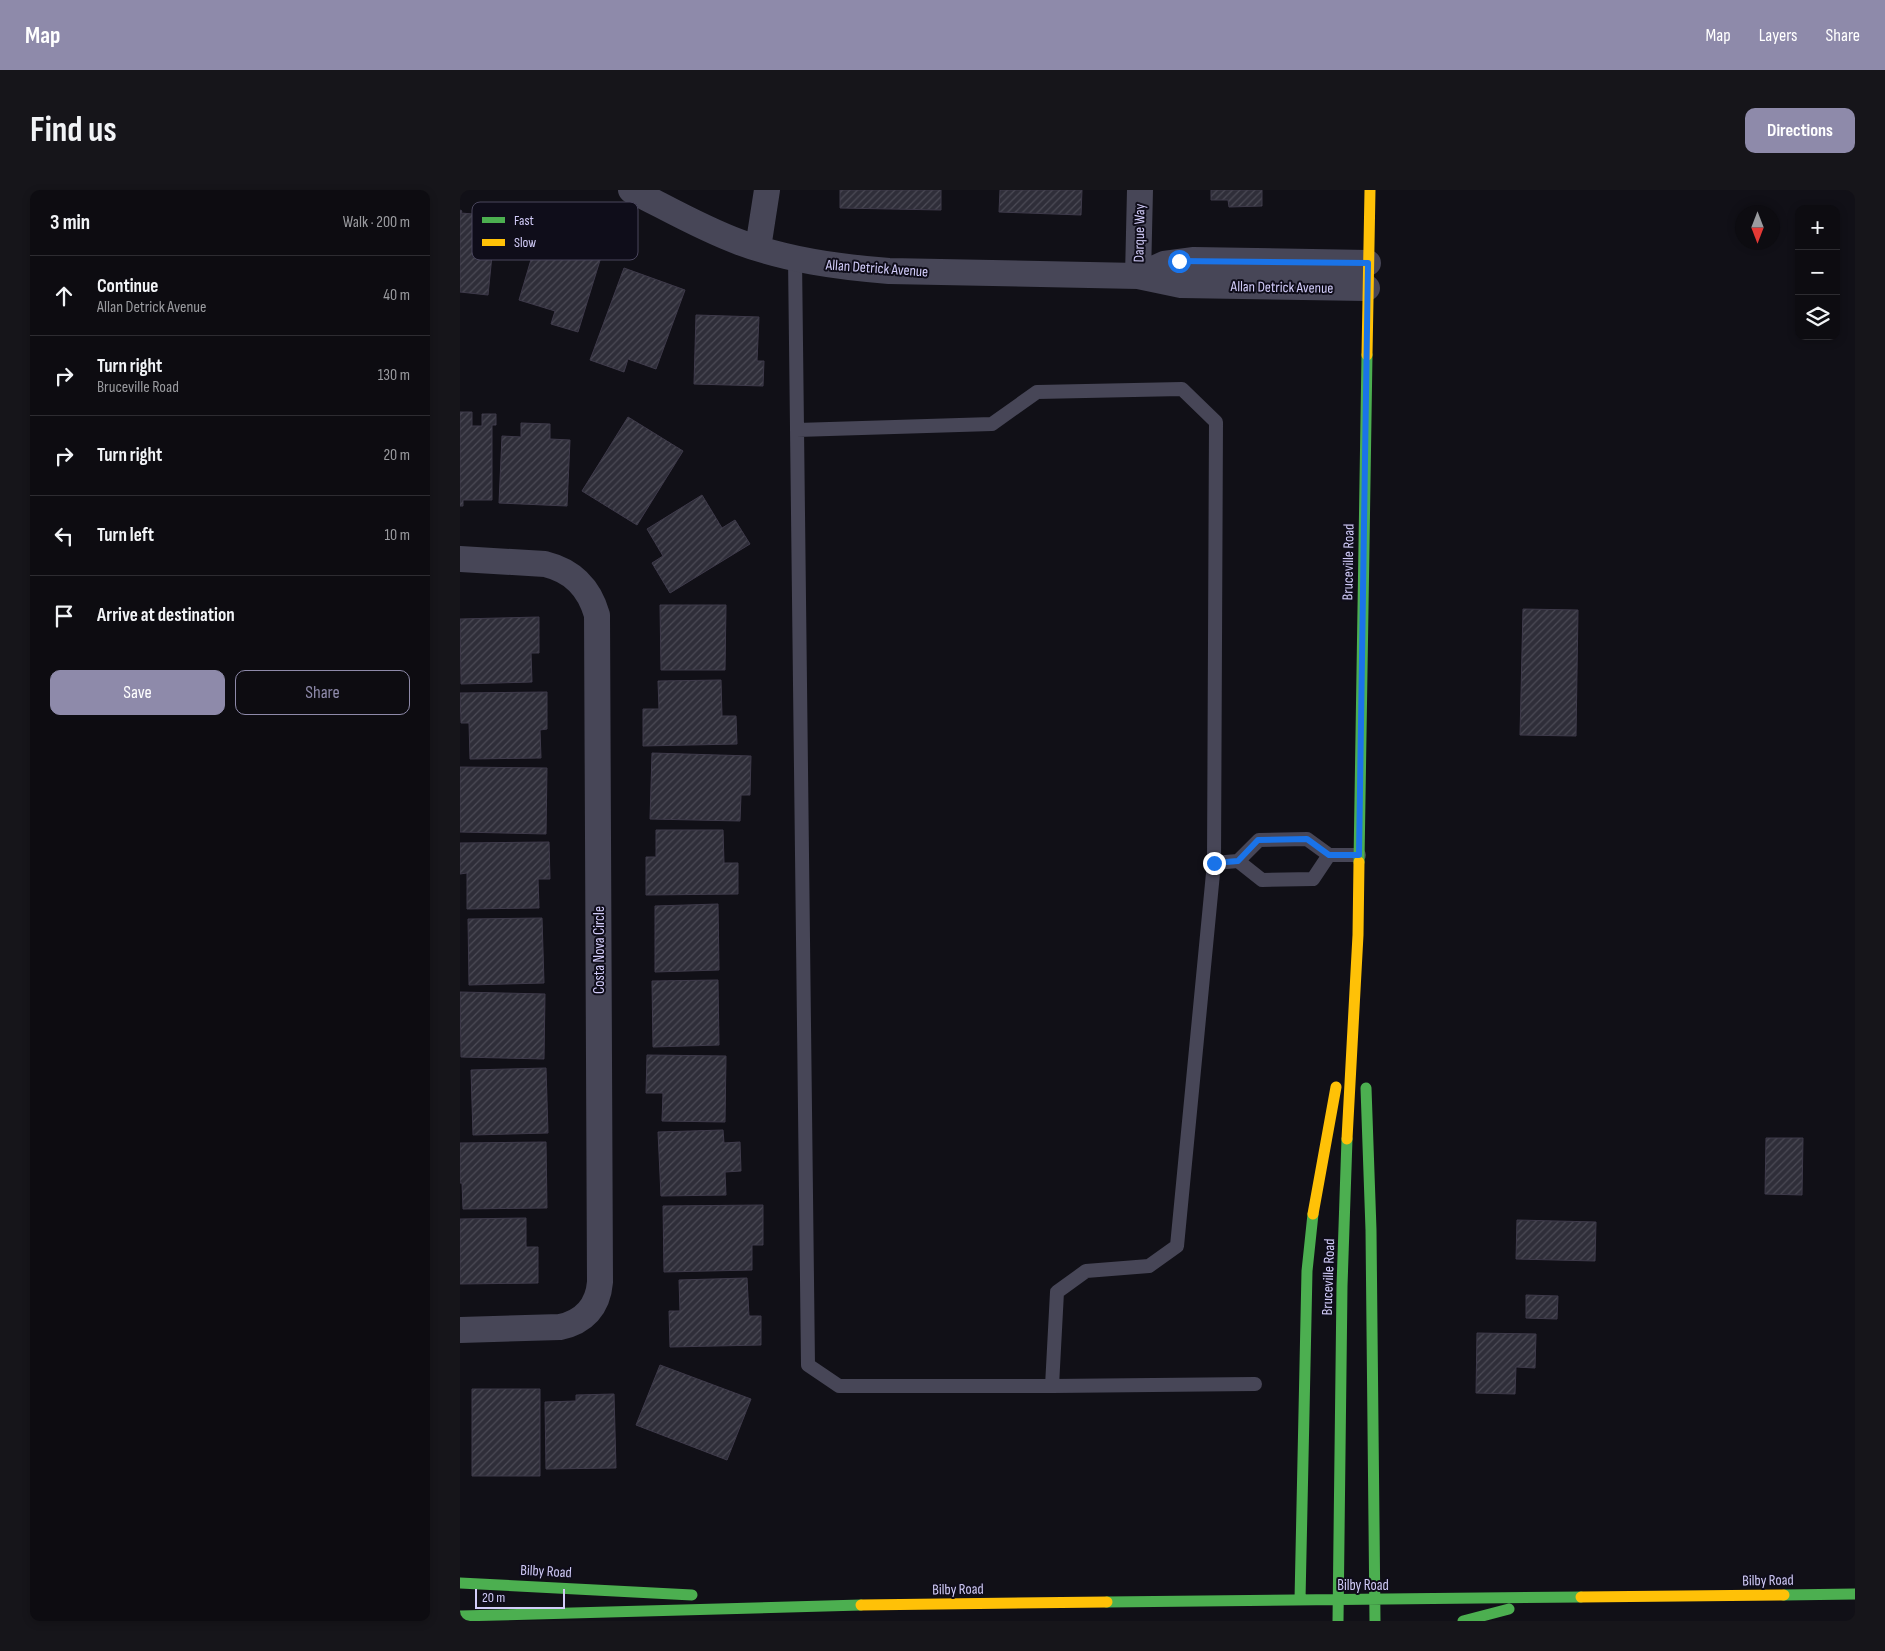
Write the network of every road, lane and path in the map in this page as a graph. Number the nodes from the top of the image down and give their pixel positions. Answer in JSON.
{"nodes":[{"id":1,"x":631,"y":190,"type":"edge"},
{"id":2,"x":767,"y":190,"type":"edge"},
{"id":3,"x":1140,"y":190,"type":"edge"},
{"id":4,"x":1370,"y":190,"type":"edge"},
{"id":5,"x":758,"y":248,"type":"junction"},
{"id":6,"x":796,"y":258,"type":"junction"},
{"id":7,"x":1138,"y":276,"type":"junction"},
{"id":8,"x":1368,"y":276,"type":"junction"},
{"id":9,"x":798,"y":430,"type":"junction"},
{"id":10,"x":460,"y":559,"type":"edge"},
{"id":11,"x":1329,"y":855,"type":"junction"},
{"id":12,"x":1359,"y":855,"type":"junction"},
{"id":13,"x":1238,"y":861,"type":"junction"},
{"id":14,"x":1214,"y":863,"type":"junction"},
{"id":15,"x":1358,"y":935,"type":"junction"},
{"id":16,"x":1354,"y":1011,"type":"junction"},
{"id":17,"x":1364,"y":1043,"type":"dead end"},
{"id":18,"x":1365,"y":1073,"type":"dead end"},
{"id":19,"x":460,"y":1330,"type":"edge"},
{"id":20,"x":1255,"y":1384,"type":"dead end"},
{"id":21,"x":1052,"y":1386,"type":"junction"},
{"id":22,"x":460,"y":1583,"type":"edge"},
{"id":23,"x":1855,"y":1594,"type":"edge"},
{"id":24,"x":702,"y":1595,"type":"dead end"},
{"id":25,"x":732,"y":1597,"type":"dead end"},
{"id":26,"x":1554,"y":1597,"type":"junction"},
{"id":27,"x":1300,"y":1600,"type":"junction"},
{"id":28,"x":1338,"y":1600,"type":"junction"},
{"id":29,"x":1376,"y":1600,"type":"junction"},
{"id":30,"x":871,"y":1605,"type":"junction"},
{"id":31,"x":460,"y":1616,"type":"edge"},
{"id":32,"x":871,"y":1621,"type":"edge"},
{"id":33,"x":1338,"y":1621,"type":"edge"},
{"id":34,"x":1375,"y":1621,"type":"edge"},
{"id":35,"x":1463,"y":1621,"type":"edge"}],
"edges":[{"from":1,"to":5,"type":"street","name":"Allan Detrick Avenue"},
{"from":2,"to":5,"type":"street"},
{"from":3,"to":7,"type":"street","name":"Darque Way"},
{"from":4,"to":8,"type":"main road","name":"Bruceville Road"},
{"from":5,"to":6,"type":"street","name":"Allan Detrick Avenue"},
{"from":6,"to":7,"type":"street","name":"Allan Detrick Avenue"},
{"from":6,"to":9,"type":"lane"},
{"from":7,"to":8,"type":"street","name":"Allan Detrick Avenue"},
{"from":8,"to":12,"type":"main road","name":"Bruceville Road"},
{"from":9,"to":14,"type":"lane"},
{"from":9,"to":21,"type":"lane"},
{"from":10,"to":19,"type":"street","name":"Costa Nova Circle"},
{"from":11,"to":12,"type":"lane"},
{"from":11,"to":13,"type":"lane"},
{"from":11,"to":13,"type":"lane"},
{"from":12,"to":15,"type":"main road","name":"Bruceville Road"},
{"from":13,"to":14,"type":"lane"},
{"from":14,"to":21,"type":"lane"},
{"from":15,"to":16,"type":"main road","name":"Bruceville Road"},
{"from":15,"to":17,"type":"main road","name":"Bruceville Road"},
{"from":16,"to":27,"type":"main road"},
{"from":16,"to":28,"type":"main road","name":"Bruceville Road"},
{"from":18,"to":29,"type":"main road"},
{"from":20,"to":21,"type":"lane"},
{"from":22,"to":24,"type":"main road","name":"Bilby Road"},
{"from":23,"to":26,"type":"main road","name":"Bilby Road"},
{"from":25,"to":30,"type":"main road","name":"Bilby Road"},
{"from":26,"to":29,"type":"main road","name":"Bilby Road"},
{"from":26,"to":35,"type":"main road"},
{"from":27,"to":28,"type":"main road","name":"Bilby Road"},
{"from":27,"to":30,"type":"main road","name":"Bilby Road"},
{"from":28,"to":29,"type":"main road","name":"Bilby Road"},
{"from":28,"to":33,"type":"main road","name":"Bruceville Road"},
{"from":29,"to":34,"type":"main road"},
{"from":30,"to":31,"type":"main road","name":"Bilby Road"},
{"from":30,"to":32,"type":"lane"}]}
